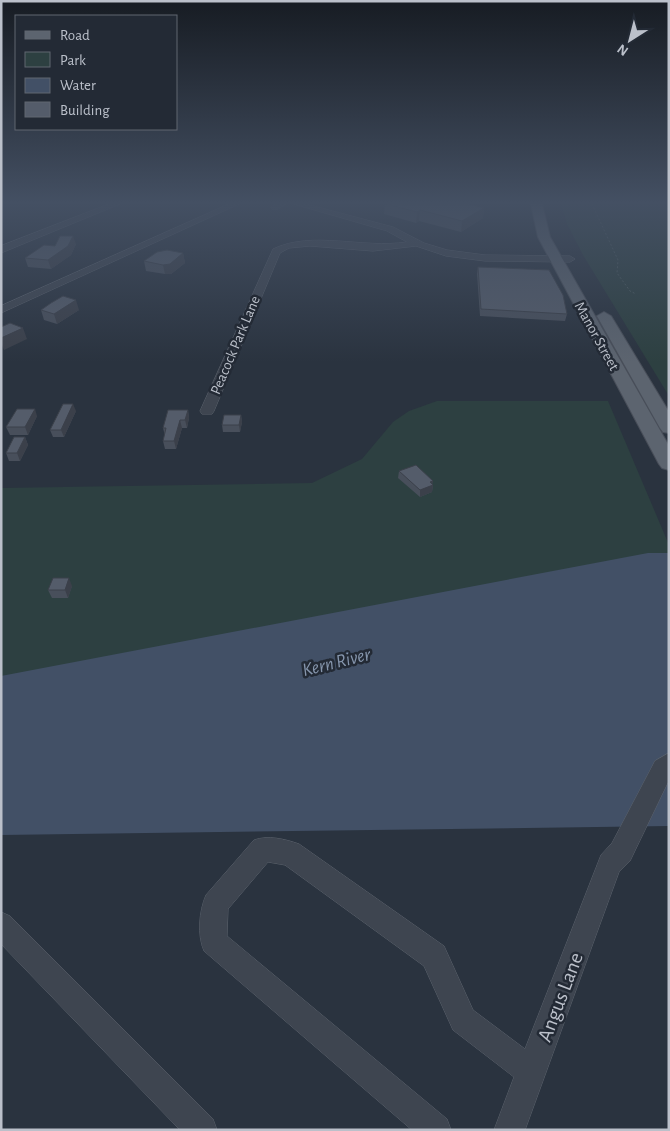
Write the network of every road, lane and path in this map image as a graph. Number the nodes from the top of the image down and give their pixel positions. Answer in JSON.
{"nodes":[{"id":1,"x":118,"y":257,"type":"edge"},
{"id":2,"x":272,"y":257,"type":"edge"},
{"id":3,"x":475,"y":257,"type":"edge"},
{"id":4,"x":616,"y":257,"type":"edge"},
{"id":5,"x":485,"y":258,"type":"junction"},
{"id":6,"x":563,"y":259,"type":"junction"},
{"id":7,"x":515,"y":270,"type":"edge"},
{"id":8,"x":636,"y":294,"type":"dead end"},
{"id":9,"x":1,"y":310,"type":"edge"},
{"id":10,"x":208,"y":411,"type":"dead end"},
{"id":11,"x":669,"y":428,"type":"edge"},
{"id":12,"x":669,"y":464,"type":"edge"},
{"id":13,"x":669,"y":763,"type":"edge"},
{"id":14,"x":1,"y":925,"type":"edge"},
{"id":15,"x":531,"y":1072,"type":"junction"},
{"id":16,"x":202,"y":1130,"type":"edge"},
{"id":17,"x":436,"y":1130,"type":"edge"},
{"id":18,"x":509,"y":1130,"type":"edge"}],
"edges":[{"from":1,"to":9,"type":"street"},
{"from":2,"to":10,"type":"street","name":"Peacock Park Lane"},
{"from":3,"to":5,"type":"street"},
{"from":4,"to":8,"type":"path"},
{"from":5,"to":6,"type":"street"},
{"from":5,"to":7,"type":"street"},
{"from":6,"to":11,"type":"main road","name":"Manor Street"},
{"from":6,"to":12,"type":"main road","name":"Manor Street"},
{"from":13,"to":15,"type":"street","name":"Angus Lane"},
{"from":14,"to":16,"type":"street"},
{"from":15,"to":17,"type":"street"},
{"from":15,"to":18,"type":"street","name":"Angus Lane"}]}
